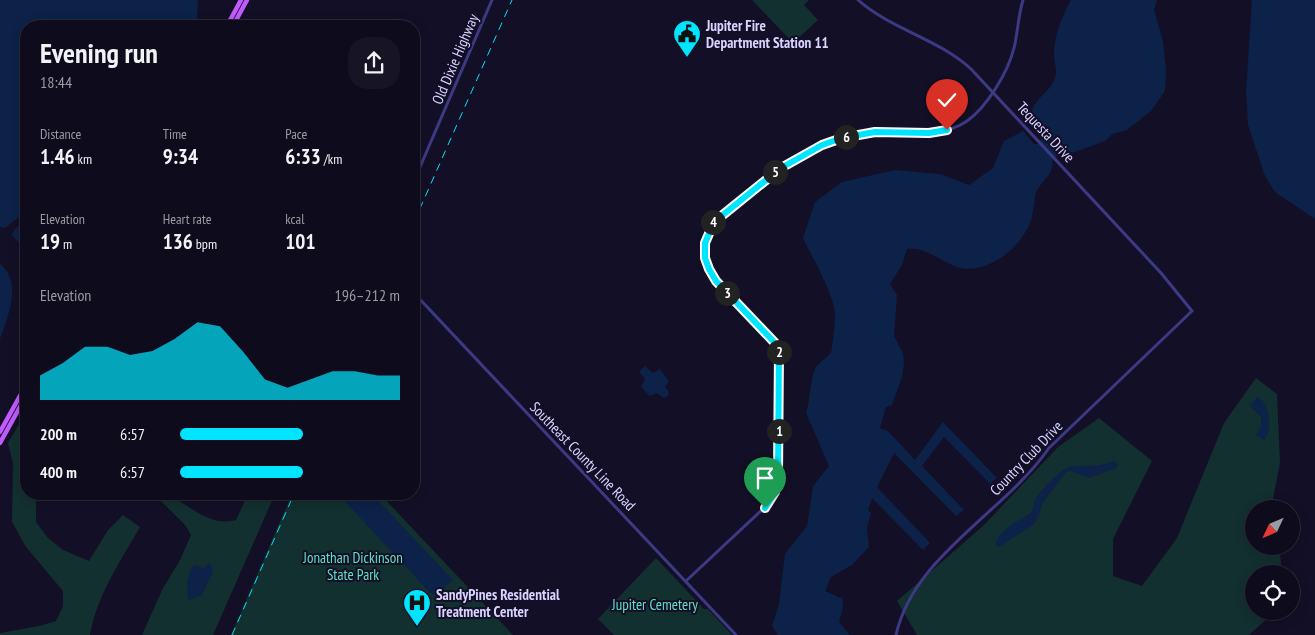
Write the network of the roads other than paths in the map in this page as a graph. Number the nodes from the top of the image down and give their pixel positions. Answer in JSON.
{"nodes":[{"id":1,"x":247,"y":0,"type":"edge"},
{"id":2,"x":492,"y":0,"type":"edge"},
{"id":3,"x":858,"y":0,"type":"edge"},
{"id":4,"x":1023,"y":0,"type":"edge"},
{"id":5,"x":239,"y":2,"type":"edge"},
{"id":6,"x":240,"y":14,"type":"junction"},
{"id":7,"x":230,"y":20,"type":"edge"},
{"id":8,"x":236,"y":20,"type":"edge"},
{"id":9,"x":993,"y":91,"type":"junction"},
{"id":10,"x":420,"y":167,"type":"edge"},
{"id":11,"x":420,"y":300,"type":"edge"},
{"id":12,"x":1192,"y":311,"type":"joint"},
{"id":13,"x":20,"y":396,"type":"edge"},
{"id":14,"x":20,"y":407,"type":"edge"},
{"id":15,"x":0,"y":432,"type":"edge"},
{"id":16,"x":0,"y":443,"type":"edge"},
{"id":17,"x":686,"y":581,"type":"junction"},
{"id":18,"x":736,"y":635,"type":"edge"},
{"id":19,"x":896,"y":635,"type":"edge"}],
"edges":[{"from":1,"to":6,"type":"main road"},
{"from":2,"to":10,"type":"street","name":"Old Dixie Highway"},
{"from":3,"to":9,"type":"street","name":"Tequesta Drive"},
{"from":4,"to":9,"type":"street"},
{"from":5,"to":6,"type":"main road"},
{"from":5,"to":7,"type":"main road"},
{"from":6,"to":8,"type":"main road"},
{"from":9,"to":12,"type":"street","name":"Tequesta Drive"},
{"from":9,"to":17,"type":"street"},
{"from":11,"to":17,"type":"street","name":"Southeast County Line Road"},
{"from":12,"to":19,"type":"street","name":"Country Club Drive"},
{"from":13,"to":15,"type":"main road"},
{"from":14,"to":16,"type":"main road"},
{"from":17,"to":18,"type":"street","name":"Southeast County Line Road"}]}
